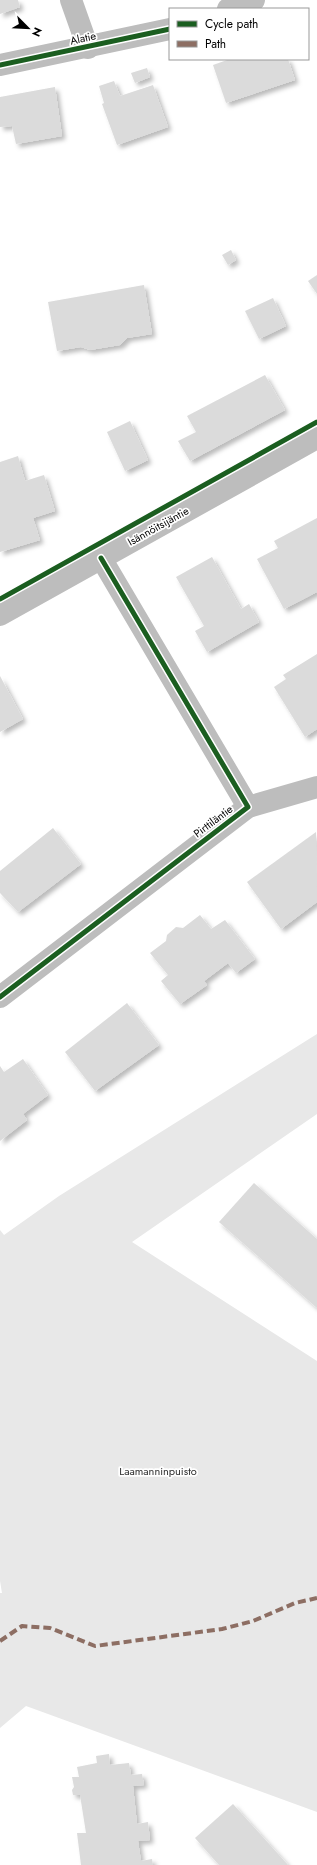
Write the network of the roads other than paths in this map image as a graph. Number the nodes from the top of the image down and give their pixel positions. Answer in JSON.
{"nodes":[{"id":1,"x":71,"y":0,"type":"edge"},
{"id":2,"x":254,"y":0,"type":"edge"},
{"id":3,"x":231,"y":8,"type":"edge"},
{"id":4,"x":169,"y":29,"type":"edge"},
{"id":5,"x":88,"y":48,"type":"junction"},
{"id":6,"x":0,"y":65,"type":"edge"},
{"id":7,"x":317,"y":438,"type":"edge"},
{"id":8,"x":101,"y":558,"type":"junction"},
{"id":9,"x":0,"y":615,"type":"edge"},
{"id":10,"x":317,"y":787,"type":"edge"},
{"id":11,"x":248,"y":807,"type":"junction"},
{"id":12,"x":0,"y":997,"type":"edge"}],
"edges":[{"from":1,"to":5,"type":"street"},
{"from":2,"to":3,"type":"street"},
{"from":4,"to":5,"type":"street","name":"Alatie"},
{"from":5,"to":6,"type":"street","name":"Alatie"},
{"from":7,"to":8,"type":"street","name":"Isännöitsijäntie"},
{"from":8,"to":9,"type":"street","name":"Isännöitsijäntie"},
{"from":8,"to":11,"type":"street","name":"Pirttiläntie"},
{"from":10,"to":11,"type":"street"},
{"from":11,"to":12,"type":"street","name":"Pirttiläntie"}]}
